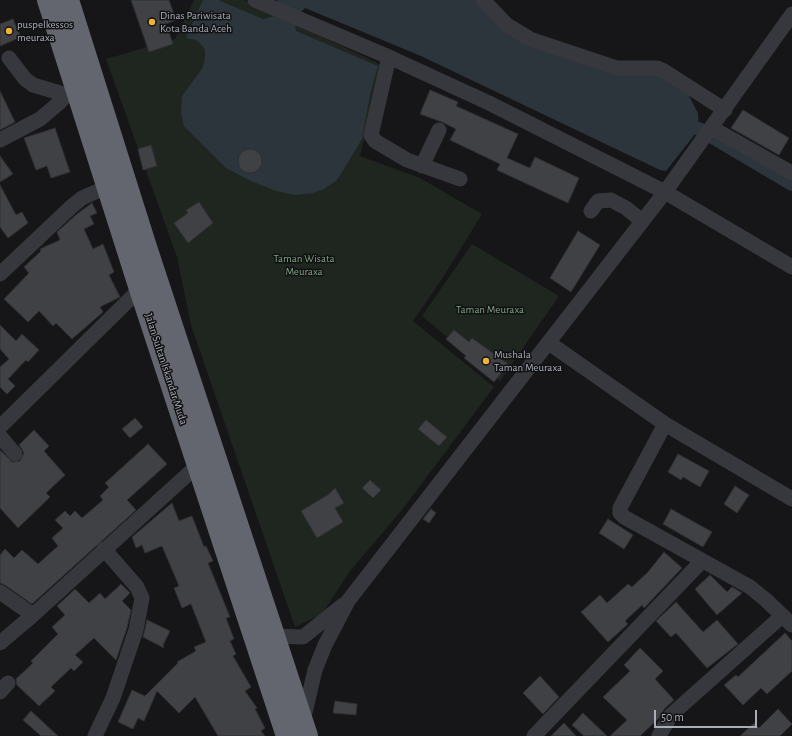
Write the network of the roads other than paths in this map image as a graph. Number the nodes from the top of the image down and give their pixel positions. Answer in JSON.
{"nodes":[{"id":1,"x":48,"y":0,"type":"edge"},
{"id":2,"x":68,"y":0,"type":"edge"},
{"id":3,"x":254,"y":0,"type":"edge"},
{"id":4,"x":483,"y":0,"type":"edge"},
{"id":5,"x":792,"y":14,"type":"edge"},
{"id":6,"x":389,"y":56,"type":"junction"},
{"id":7,"x":9,"y":58,"type":"dead end"},
{"id":8,"x":71,"y":90,"type":"junction"},
{"id":9,"x":725,"y":110,"type":"junction"},
{"id":10,"x":439,"y":130,"type":"dead end"},
{"id":11,"x":710,"y":131,"type":"junction"},
{"id":12,"x":0,"y":140,"type":"edge"},
{"id":13,"x":422,"y":166,"type":"junction"},
{"id":14,"x":792,"y":173,"type":"edge"},
{"id":15,"x":460,"y":179,"type":"dead end"},
{"id":16,"x":108,"y":187,"type":"junction"},
{"id":17,"x":667,"y":189,"type":"junction"},
{"id":18,"x":591,"y":211,"type":"dead end"},
{"id":19,"x":642,"y":221,"type":"junction"},
{"id":20,"x":792,"y":267,"type":"edge"},
{"id":21,"x":0,"y":274,"type":"edge"},
{"id":22,"x":140,"y":289,"type":"junction"},
{"id":23,"x":549,"y":343,"type":"junction"},
{"id":24,"x":665,"y":424,"type":"junction"},
{"id":25,"x":0,"y":427,"type":"edge"},
{"id":26,"x":0,"y":436,"type":"edge"},
{"id":27,"x":15,"y":454,"type":"dead end"},
{"id":28,"x":198,"y":465,"type":"junction"},
{"id":29,"x":792,"y":498,"type":"edge"},
{"id":30,"x":104,"y":550,"type":"junction"},
{"id":31,"x":702,"y":561,"type":"junction"},
{"id":32,"x":0,"y":592,"type":"edge"},
{"id":33,"x":348,"y":601,"type":"junction"},
{"id":34,"x":33,"y":615,"type":"junction"},
{"id":35,"x":787,"y":620,"type":"edge"},
{"id":36,"x":274,"y":636,"type":"junction"},
{"id":37,"x":0,"y":643,"type":"edge"},
{"id":38,"x":299,"y":731,"type":"edge"},
{"id":39,"x":95,"y":736,"type":"edge"},
{"id":40,"x":534,"y":736,"type":"edge"},
{"id":41,"x":659,"y":736,"type":"edge"}],
"edges":[{"from":1,"to":8,"type":"highway","name":"Jalan Sultan Iskandar Muda"},
{"from":2,"to":36,"type":"highway","name":"Jalan Sultan Iskandar Muda"},
{"from":3,"to":6,"type":"street"},
{"from":4,"to":9,"type":"street"},
{"from":5,"to":9,"type":"street"},
{"from":6,"to":13,"type":"street"},
{"from":6,"to":17,"type":"street"},
{"from":7,"to":8,"type":"street"},
{"from":8,"to":12,"type":"street"},
{"from":8,"to":16,"type":"highway","name":"Jalan Sultan Iskandar Muda"},
{"from":9,"to":11,"type":"street"},
{"from":10,"to":13,"type":"street"},
{"from":11,"to":14,"type":"street"},
{"from":11,"to":17,"type":"street"},
{"from":13,"to":15,"type":"street"},
{"from":16,"to":21,"type":"street"},
{"from":16,"to":22,"type":"highway","name":"Jalan Sultan Iskandar Muda"},
{"from":17,"to":19,"type":"street"},
{"from":17,"to":20,"type":"street"},
{"from":18,"to":19,"type":"street"},
{"from":19,"to":23,"type":"street"},
{"from":22,"to":25,"type":"street"},
{"from":22,"to":28,"type":"highway","name":"Jalan Sultan Iskandar Muda"},
{"from":23,"to":24,"type":"street"},
{"from":23,"to":33,"type":"street"},
{"from":24,"to":29,"type":"street"},
{"from":24,"to":31,"type":"street"},
{"from":26,"to":27,"type":"street"},
{"from":28,"to":30,"type":"street"},
{"from":28,"to":38,"type":"highway","name":"Jalan Sultan Iskandar Muda"},
{"from":30,"to":34,"type":"street"},
{"from":30,"to":39,"type":"street"},
{"from":31,"to":35,"type":"street"},
{"from":31,"to":40,"type":"street"},
{"from":32,"to":34,"type":"street"},
{"from":33,"to":36,"type":"street"},
{"from":33,"to":38,"type":"street"},
{"from":34,"to":37,"type":"street"},
{"from":35,"to":41,"type":"street"},
{"from":36,"to":38,"type":"highway","name":"Jalan Sultan Iskandar Muda"}]}
